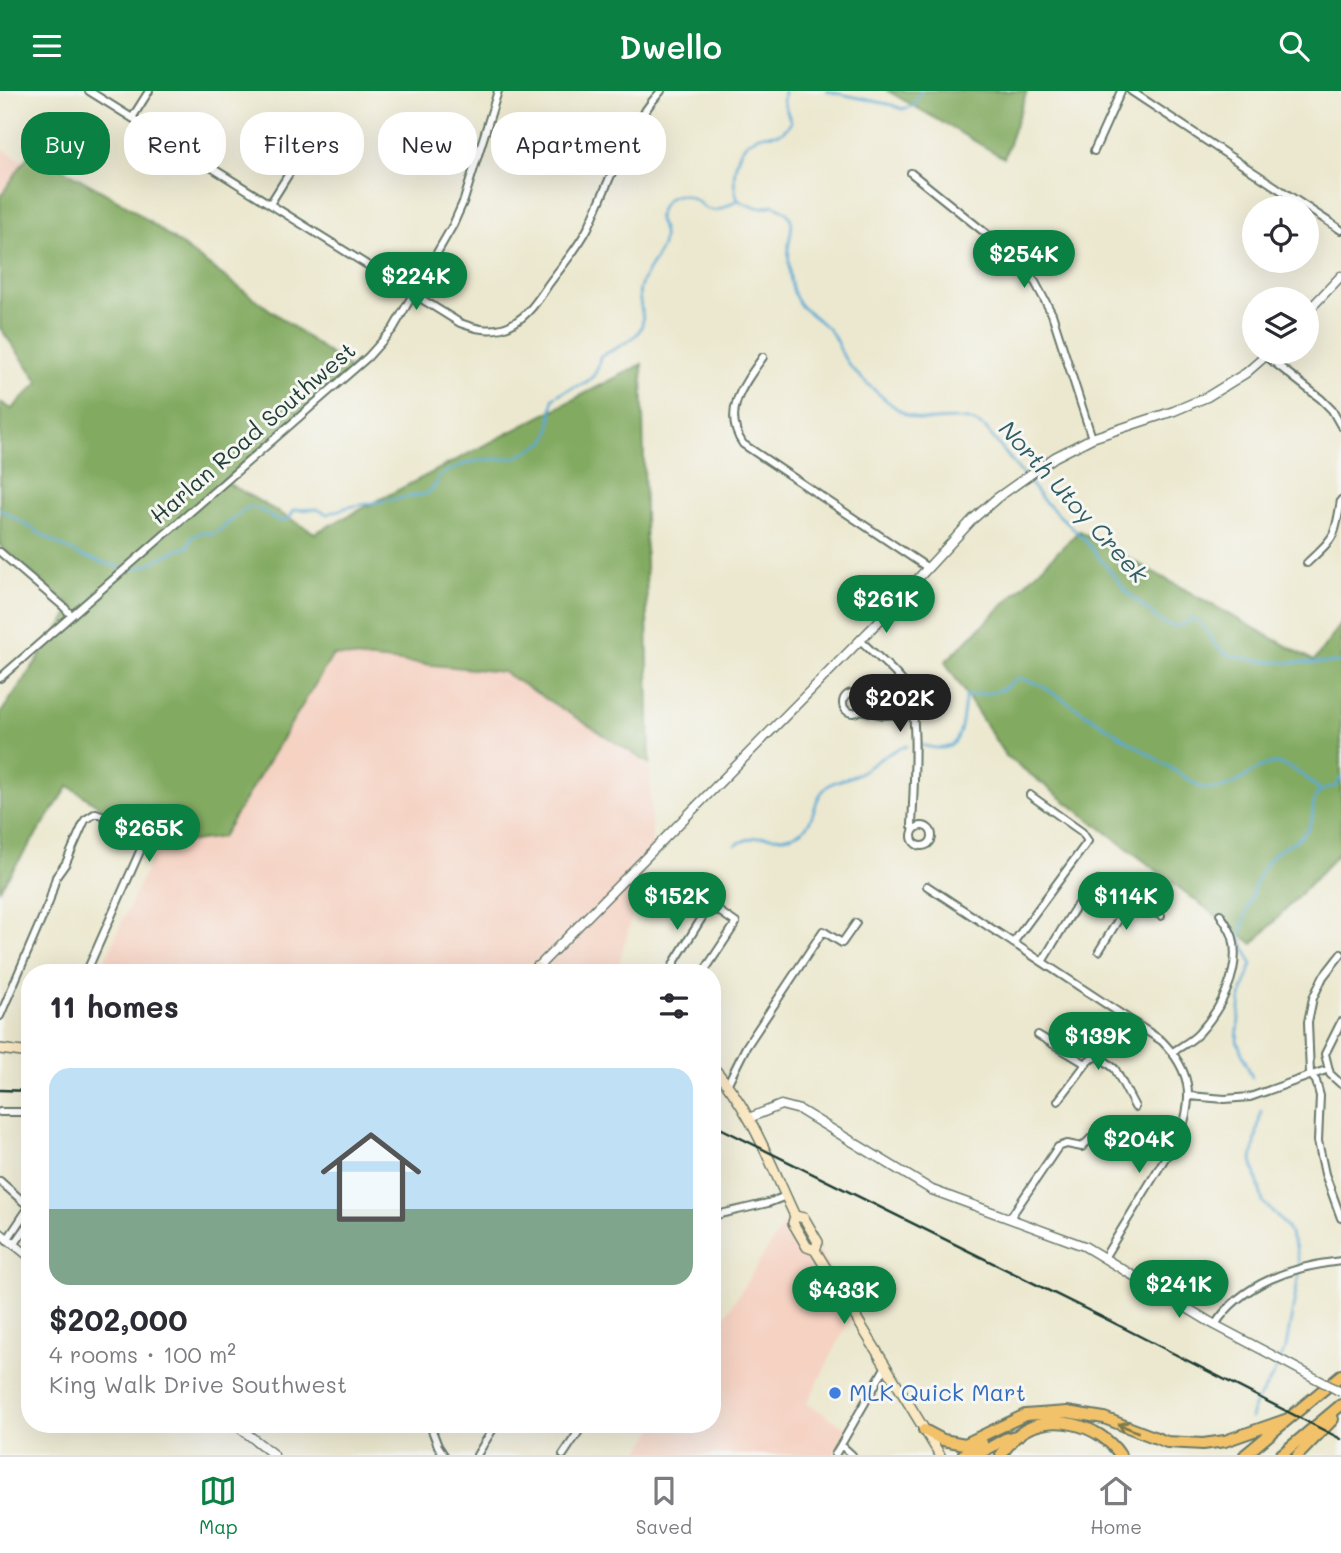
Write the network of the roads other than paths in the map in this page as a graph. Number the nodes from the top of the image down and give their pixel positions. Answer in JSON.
{"nodes":[{"id":1,"x":89,"y":91,"type":"edge"},
{"id":2,"x":149,"y":91,"type":"edge"},
{"id":3,"x":498,"y":91,"type":"edge"},
{"id":4,"x":661,"y":91,"type":"edge"},
{"id":5,"x":1121,"y":91,"type":"edge"},
{"id":6,"x":1131,"y":91,"type":"edge"},
{"id":7,"x":136,"y":112,"type":"edge"},
{"id":8,"x":124,"y":113,"type":"edge"},
{"id":9,"x":1094,"y":151,"type":"dead end"},
{"id":10,"x":912,"y":173,"type":"dead end"},
{"id":11,"x":223,"y":175,"type":"edge"},
{"id":12,"x":288,"y":175,"type":"edge"},
{"id":13,"x":270,"y":204,"type":"junction"},
{"id":14,"x":1341,"y":230,"type":"edge"},
{"id":15,"x":1341,"y":276,"type":"edge"},
{"id":16,"x":414,"y":295,"type":"junction"},
{"id":17,"x":1319,"y":299,"type":"edge"},
{"id":18,"x":763,"y":357,"type":"dead end"},
{"id":19,"x":1255,"y":364,"type":"edge"},
{"id":20,"x":1280,"y":364,"type":"edge"},
{"id":21,"x":1341,"y":426,"type":"edge"},
{"id":22,"x":1092,"y":438,"type":"junction"},
{"id":23,"x":1341,"y":500,"type":"edge"},
{"id":24,"x":0,"y":552,"type":"edge"},
{"id":25,"x":1307,"y":563,"type":"dead end"},
{"id":26,"x":928,"y":568,"type":"junction"},
{"id":27,"x":71,"y":615,"type":"junction"},
{"id":28,"x":860,"y":640,"type":"junction"},
{"id":29,"x":0,"y":678,"type":"edge"},
{"id":30,"x":860,"y":710,"type":"dead end"},
{"id":31,"x":912,"y":714,"type":"junction"},
{"id":32,"x":1030,"y":795,"type":"dead end"},
{"id":33,"x":914,"y":829,"type":"dead end"},
{"id":34,"x":927,"y":886,"type":"dead end"},
{"id":35,"x":1131,"y":899,"type":"junction"},
{"id":36,"x":1220,"y":914,"type":"dead end"},
{"id":37,"x":1161,"y":916,"type":"dead end"},
{"id":38,"x":856,"y":923,"type":"dead end"},
{"id":39,"x":1013,"y":943,"type":"junction"},
{"id":40,"x":1099,"y":950,"type":"dead end"},
{"id":41,"x":1341,"y":954,"type":"edge"},
{"id":42,"x":1042,"y":962,"type":"junction"},
{"id":43,"x":22,"y":964,"type":"edge"},
{"id":44,"x":90,"y":964,"type":"edge"},
{"id":45,"x":543,"y":964,"type":"edge"},
{"id":46,"x":674,"y":964,"type":"edge"},
{"id":47,"x":709,"y":964,"type":"edge"},
{"id":48,"x":21,"y":967,"type":"edge"},
{"id":49,"x":0,"y":1016,"type":"edge"},
{"id":50,"x":1133,"y":1022,"type":"junction"},
{"id":51,"x":1341,"y":1022,"type":"edge"},
{"id":52,"x":1038,"y":1035,"type":"dead end"},
{"id":53,"x":0,"y":1049,"type":"edge"},
{"id":54,"x":21,"y":1052,"type":"edge"},
{"id":55,"x":1173,"y":1052,"type":"junction"},
{"id":56,"x":1099,"y":1056,"type":"junction"},
{"id":57,"x":1086,"y":1064,"type":"junction"},
{"id":58,"x":1329,"y":1069,"type":"junction"},
{"id":59,"x":1310,"y":1074,"type":"junction"},
{"id":60,"x":721,"y":1076,"type":"edge"},
{"id":61,"x":728,"y":1083,"type":"junction"},
{"id":62,"x":1341,"y":1084,"type":"edge"},
{"id":63,"x":1189,"y":1096,"type":"junction"},
{"id":64,"x":1058,"y":1101,"type":"dead end"},
{"id":65,"x":1135,"y":1107,"type":"dead end"},
{"id":66,"x":0,"y":1112,"type":"edge"},
{"id":67,"x":21,"y":1112,"type":"edge"},
{"id":68,"x":749,"y":1118,"type":"junction"},
{"id":69,"x":1168,"y":1154,"type":"junction"},
{"id":70,"x":0,"y":1181,"type":"edge"},
{"id":71,"x":786,"y":1196,"type":"junction"},
{"id":72,"x":21,"y":1198,"type":"edge"},
{"id":73,"x":721,"y":1214,"type":"edge"},
{"id":74,"x":1010,"y":1218,"type":"junction"},
{"id":75,"x":1341,"y":1218,"type":"edge"},
{"id":76,"x":21,"y":1219,"type":"edge"},
{"id":77,"x":7,"y":1239,"type":"edge"},
{"id":78,"x":21,"y":1250,"type":"edge"},
{"id":79,"x":1104,"y":1258,"type":"junction"},
{"id":80,"x":1341,"y":1261,"type":"edge"},
{"id":81,"x":1215,"y":1325,"type":"junction"},
{"id":82,"x":886,"y":1366,"type":"junction"},
{"id":83,"x":1341,"y":1375,"type":"edge"},
{"id":84,"x":1341,"y":1392,"type":"edge"},
{"id":85,"x":1341,"y":1405,"type":"edge"},
{"id":86,"x":1341,"y":1411,"type":"edge"},
{"id":87,"x":1052,"y":1414,"type":"junction"},
{"id":88,"x":1288,"y":1419,"type":"junction"},
{"id":89,"x":924,"y":1430,"type":"junction"},
{"id":90,"x":246,"y":1433,"type":"edge"},
{"id":91,"x":433,"y":1433,"type":"edge"},
{"id":92,"x":491,"y":1433,"type":"edge"},
{"id":93,"x":578,"y":1433,"type":"edge"},
{"id":94,"x":1019,"y":1434,"type":"junction"},
{"id":95,"x":841,"y":1445,"type":"junction"},
{"id":96,"x":274,"y":1455,"type":"edge"},
{"id":97,"x":444,"y":1455,"type":"edge"},
{"id":98,"x":477,"y":1455,"type":"edge"},
{"id":99,"x":563,"y":1455,"type":"edge"},
{"id":100,"x":835,"y":1455,"type":"edge"},
{"id":101,"x":852,"y":1455,"type":"edge"},
{"id":102,"x":940,"y":1455,"type":"edge"},
{"id":103,"x":963,"y":1455,"type":"edge"},
{"id":104,"x":977,"y":1455,"type":"edge"},
{"id":105,"x":1001,"y":1455,"type":"edge"},
{"id":106,"x":1121,"y":1455,"type":"edge"},
{"id":107,"x":1245,"y":1455,"type":"edge"},
{"id":108,"x":1281,"y":1455,"type":"edge"},
{"id":109,"x":1298,"y":1455,"type":"edge"}],
"edges":[{"from":1,"to":8,"type":"street"},
{"from":2,"to":7,"type":"street"},
{"from":3,"to":16,"type":"street","name":"Harlan Road Southwest"},
{"from":4,"to":16,"type":"street"},
{"from":5,"to":9,"type":"street"},
{"from":6,"to":14,"type":"street"},
{"from":10,"to":22,"type":"street"},
{"from":11,"to":13,"type":"street"},
{"from":12,"to":13,"type":"street"},
{"from":13,"to":16,"type":"street"},
{"from":15,"to":17,"type":"street"},
{"from":16,"to":27,"type":"street","name":"Harlan Road Southwest"},
{"from":18,"to":26,"type":"street"},
{"from":19,"to":22,"type":"street"},
{"from":20,"to":21,"type":"street"},
{"from":22,"to":26,"type":"street"},
{"from":23,"to":25,"type":"street"},
{"from":24,"to":27,"type":"street"},
{"from":26,"to":28,"type":"street"},
{"from":27,"to":29,"type":"street","name":"Harlan Road Southwest"},
{"from":28,"to":31,"type":"street"},
{"from":28,"to":45,"type":"street"},
{"from":30,"to":31,"type":"street"},
{"from":31,"to":33,"type":"street"},
{"from":32,"to":39,"type":"street"},
{"from":34,"to":39,"type":"street"},
{"from":35,"to":37,"type":"street"},
{"from":35,"to":40,"type":"street"},
{"from":35,"to":42,"type":"street"},
{"from":36,"to":55,"type":"street"},
{"from":38,"to":61,"type":"street"},
{"from":39,"to":42,"type":"street"},
{"from":41,"to":59,"type":"street"},
{"from":42,"to":50,"type":"street"},
{"from":43,"to":44,"type":"street"},
{"from":46,"to":47,"type":"street"},
{"from":48,"to":49,"type":"street"},
{"from":50,"to":55,"type":"street"},
{"from":50,"to":56,"type":"street"},
{"from":51,"to":58,"type":"street"},
{"from":52,"to":57,"type":"street"},
{"from":53,"to":54,"type":"main road"},
{"from":55,"to":63,"type":"street"},
{"from":56,"to":57,"type":"street"},
{"from":56,"to":65,"type":"street"},
{"from":57,"to":64,"type":"street"},
{"from":58,"to":59,"type":"street"},
{"from":58,"to":62,"type":"street"},
{"from":59,"to":63,"type":"street"},
{"from":59,"to":75,"type":"street"},
{"from":60,"to":61,"type":"main road"},
{"from":61,"to":68,"type":"main road"},
{"from":63,"to":69,"type":"street"},
{"from":66,"to":67,"type":"street"},
{"from":68,"to":71,"type":"main road"},
{"from":68,"to":74,"type":"street"},
{"from":69,"to":74,"type":"street"},
{"from":69,"to":79,"type":"street"},
{"from":70,"to":72,"type":"street"},
{"from":71,"to":73,"type":"street"},
{"from":71,"to":82,"type":"main road"},
{"from":74,"to":79,"type":"street"},
{"from":76,"to":77,"type":"street"},
{"from":77,"to":78,"type":"street"},
{"from":79,"to":81,"type":"street"},
{"from":80,"to":81,"type":"street"},
{"from":81,"to":84,"type":"street","bridge":true},
{"from":82,"to":89,"type":"main road"},
{"from":82,"to":95,"type":"street"},
{"from":83,"to":88,"type":"highway"},
{"from":85,"to":108,"type":"highway"},
{"from":86,"to":109,"type":"highway"},
{"from":88,"to":87,"type":"highway","one_way":true},
{"from":87,"to":89,"type":"highway"},
{"from":87,"to":103,"type":"highway"},
{"from":88,"to":107,"type":"highway"},
{"from":89,"to":102,"type":"main road"},
{"from":90,"to":96,"type":"street"},
{"from":91,"to":97,"type":"street"},
{"from":92,"to":98,"type":"street"},
{"from":93,"to":99,"type":"street"},
{"from":94,"to":104,"type":"highway"},
{"from":94,"to":105,"type":"highway"},
{"from":94,"to":106,"type":"highway"},
{"from":95,"to":100,"type":"street"},
{"from":95,"to":101,"type":"street"}]}
